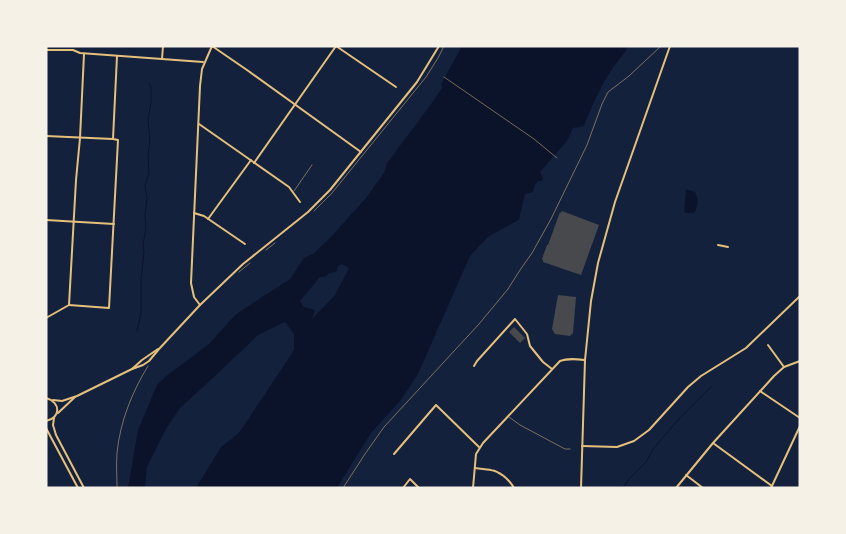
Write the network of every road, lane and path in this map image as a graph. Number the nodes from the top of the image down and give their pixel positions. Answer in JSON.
{"nodes":[{"id":1,"x":73,"y":46,"type":"edge"},
{"id":2,"x":163,"y":46,"type":"edge"},
{"id":3,"x":212,"y":46,"type":"edge"},
{"id":4,"x":336,"y":46,"type":"edge"},
{"id":5,"x":440,"y":46,"type":"edge"},
{"id":6,"x":444,"y":46,"type":"edge"},
{"id":7,"x":660,"y":46,"type":"edge"},
{"id":8,"x":670,"y":46,"type":"edge"},
{"id":9,"x":46,"y":50,"type":"edge"},
{"id":10,"x":73,"y":50,"type":"junction"},
{"id":11,"x":84,"y":54,"type":"junction"},
{"id":12,"x":117,"y":56,"type":"junction"},
{"id":13,"x":162,"y":59,"type":"junction"},
{"id":14,"x":204,"y":62,"type":"junction"},
{"id":15,"x":444,"y":77,"type":"dead end"},
{"id":16,"x":396,"y":87,"type":"dead end"},
{"id":17,"x":295,"y":104,"type":"junction"},
{"id":18,"x":198,"y":123,"type":"junction"},
{"id":19,"x":46,"y":136,"type":"edge"},
{"id":20,"x":80,"y":138,"type":"junction"},
{"id":21,"x":113,"y":139,"type":"junction"},
{"id":22,"x":361,"y":152,"type":"junction"},
{"id":23,"x":557,"y":158,"type":"dead end"},
{"id":24,"x":251,"y":160,"type":"junction"},
{"id":25,"x":254,"y":163,"type":"junction"},
{"id":26,"x":312,"y":165,"type":"dead end"},
{"id":27,"x":293,"y":193,"type":"junction"},
{"id":28,"x":300,"y":202,"type":"dead end"},
{"id":29,"x":194,"y":213,"type":"junction"},
{"id":30,"x":310,"y":214,"type":"dead end"},
{"id":31,"x":208,"y":219,"type":"junction"},
{"id":32,"x":46,"y":220,"type":"edge"},
{"id":33,"x":74,"y":221,"type":"junction"},
{"id":34,"x":114,"y":224,"type":"junction"},
{"id":35,"x":278,"y":240,"type":"dead end"},
{"id":36,"x":245,"y":244,"type":"dead end"},
{"id":37,"x":718,"y":245,"type":"dead end"},
{"id":38,"x":728,"y":247,"type":"dead end"},
{"id":39,"x":264,"y":252,"type":"dead end"},
{"id":40,"x":250,"y":263,"type":"dead end"},
{"id":41,"x":237,"y":274,"type":"dead end"},
{"id":42,"x":800,"y":296,"type":"edge"},
{"id":43,"x":69,"y":305,"type":"junction"},
{"id":44,"x":200,"y":305,"type":"junction"},
{"id":45,"x":46,"y":318,"type":"edge"},
{"id":46,"x":768,"y":345,"type":"dead end"},
{"id":47,"x":585,"y":360,"type":"junction"},
{"id":48,"x":800,"y":361,"type":"edge"},
{"id":49,"x":148,"y":366,"type":"dead end"},
{"id":50,"x":474,"y":366,"type":"dead end"},
{"id":51,"x":784,"y":367,"type":"junction"},
{"id":52,"x":552,"y":369,"type":"junction"},
{"id":53,"x":760,"y":391,"type":"junction"},
{"id":54,"x":77,"y":396,"type":"junction"},
{"id":55,"x":46,"y":398,"type":"edge"},
{"id":56,"x":53,"y":400,"type":"junction"},
{"id":57,"x":56,"y":415,"type":"junction"},
{"id":58,"x":508,"y":416,"type":"junction"},
{"id":59,"x":54,"y":418,"type":"junction"},
{"id":60,"x":800,"y":418,"type":"edge"},
{"id":61,"x":46,"y":421,"type":"edge"},
{"id":62,"x":800,"y":426,"type":"edge"},
{"id":63,"x":46,"y":428,"type":"edge"},
{"id":64,"x":713,"y":443,"type":"junction"},
{"id":65,"x":582,"y":446,"type":"junction"},
{"id":66,"x":479,"y":447,"type":"junction"},
{"id":67,"x":570,"y":450,"type":"dead end"},
{"id":68,"x":394,"y":454,"type":"dead end"},
{"id":69,"x":475,"y":468,"type":"junction"},
{"id":70,"x":686,"y":475,"type":"junction"},
{"id":71,"x":771,"y":487,"type":"edge"},
{"id":72,"x":78,"y":488,"type":"edge"},
{"id":73,"x":84,"y":488,"type":"edge"},
{"id":74,"x":117,"y":488,"type":"edge"},
{"id":75,"x":343,"y":488,"type":"edge"},
{"id":76,"x":403,"y":488,"type":"edge"},
{"id":77,"x":419,"y":488,"type":"edge"},
{"id":78,"x":473,"y":488,"type":"edge"},
{"id":79,"x":514,"y":488,"type":"edge"},
{"id":80,"x":581,"y":488,"type":"edge"},
{"id":81,"x":676,"y":488,"type":"edge"},
{"id":82,"x":703,"y":488,"type":"edge"}],
"edges":[{"from":1,"to":10,"type":"street"},
{"from":2,"to":13,"type":"street"},
{"from":3,"to":14,"type":"street"},
{"from":3,"to":17,"type":"street"},
{"from":4,"to":16,"type":"street"},
{"from":4,"to":17,"type":"street"},
{"from":5,"to":22,"type":"street"},
{"from":6,"to":30,"type":"path"},
{"from":7,"to":75,"type":"path"},
{"from":8,"to":47,"type":"street"},
{"from":9,"to":10,"type":"street"},
{"from":10,"to":11,"type":"street"},
{"from":11,"to":12,"type":"street"},
{"from":11,"to":20,"type":"street"},
{"from":12,"to":13,"type":"street"},
{"from":12,"to":21,"type":"street"},
{"from":13,"to":14,"type":"street"},
{"from":14,"to":18,"type":"street"},
{"from":15,"to":23,"type":"path"},
{"from":17,"to":22,"type":"street"},
{"from":17,"to":25,"type":"street"},
{"from":18,"to":24,"type":"street"},
{"from":18,"to":29,"type":"street"},
{"from":19,"to":20,"type":"street"},
{"from":20,"to":21,"type":"street"},
{"from":20,"to":33,"type":"street"},
{"from":21,"to":34,"type":"street"},
{"from":22,"to":44,"type":"street"},
{"from":24,"to":25,"type":"street"},
{"from":24,"to":31,"type":"street"},
{"from":25,"to":27,"type":"street"},
{"from":26,"to":27,"type":"lane"},
{"from":27,"to":28,"type":"street"},
{"from":29,"to":31,"type":"street"},
{"from":29,"to":44,"type":"street"},
{"from":31,"to":36,"type":"street"},
{"from":32,"to":33,"type":"street"},
{"from":33,"to":34,"type":"street"},
{"from":33,"to":43,"type":"street"},
{"from":34,"to":43,"type":"street"},
{"from":35,"to":39,"type":"path"},
{"from":37,"to":38,"type":"street"},
{"from":40,"to":41,"type":"path"},
{"from":42,"to":65,"type":"street"},
{"from":43,"to":45,"type":"street"},
{"from":44,"to":54,"type":"street"},
{"from":46,"to":51,"type":"street"},
{"from":47,"to":52,"type":"street"},
{"from":47,"to":65,"type":"street"},
{"from":48,"to":51,"type":"street"},
{"from":49,"to":74,"type":"path"},
{"from":50,"to":52,"type":"street"},
{"from":51,"to":53,"type":"street"},
{"from":52,"to":58,"type":"street"},
{"from":53,"to":60,"type":"street"},
{"from":53,"to":64,"type":"street"},
{"from":54,"to":56,"type":"street"},
{"from":54,"to":57,"type":"street"},
{"from":55,"to":56,"type":"street"},
{"from":56,"to":57,"type":"street"},
{"from":57,"to":59,"type":"street"},
{"from":58,"to":66,"type":"street"},
{"from":58,"to":67,"type":"lane"},
{"from":59,"to":61,"type":"street"},
{"from":59,"to":73,"type":"street"},
{"from":62,"to":71,"type":"street"},
{"from":63,"to":72,"type":"street"},
{"from":64,"to":70,"type":"street"},
{"from":64,"to":71,"type":"street"},
{"from":65,"to":80,"type":"street"},
{"from":66,"to":68,"type":"street"},
{"from":66,"to":69,"type":"street"},
{"from":69,"to":78,"type":"street"},
{"from":69,"to":79,"type":"street"},
{"from":70,"to":81,"type":"street"},
{"from":70,"to":82,"type":"street"},
{"from":76,"to":77,"type":"street"}]}
